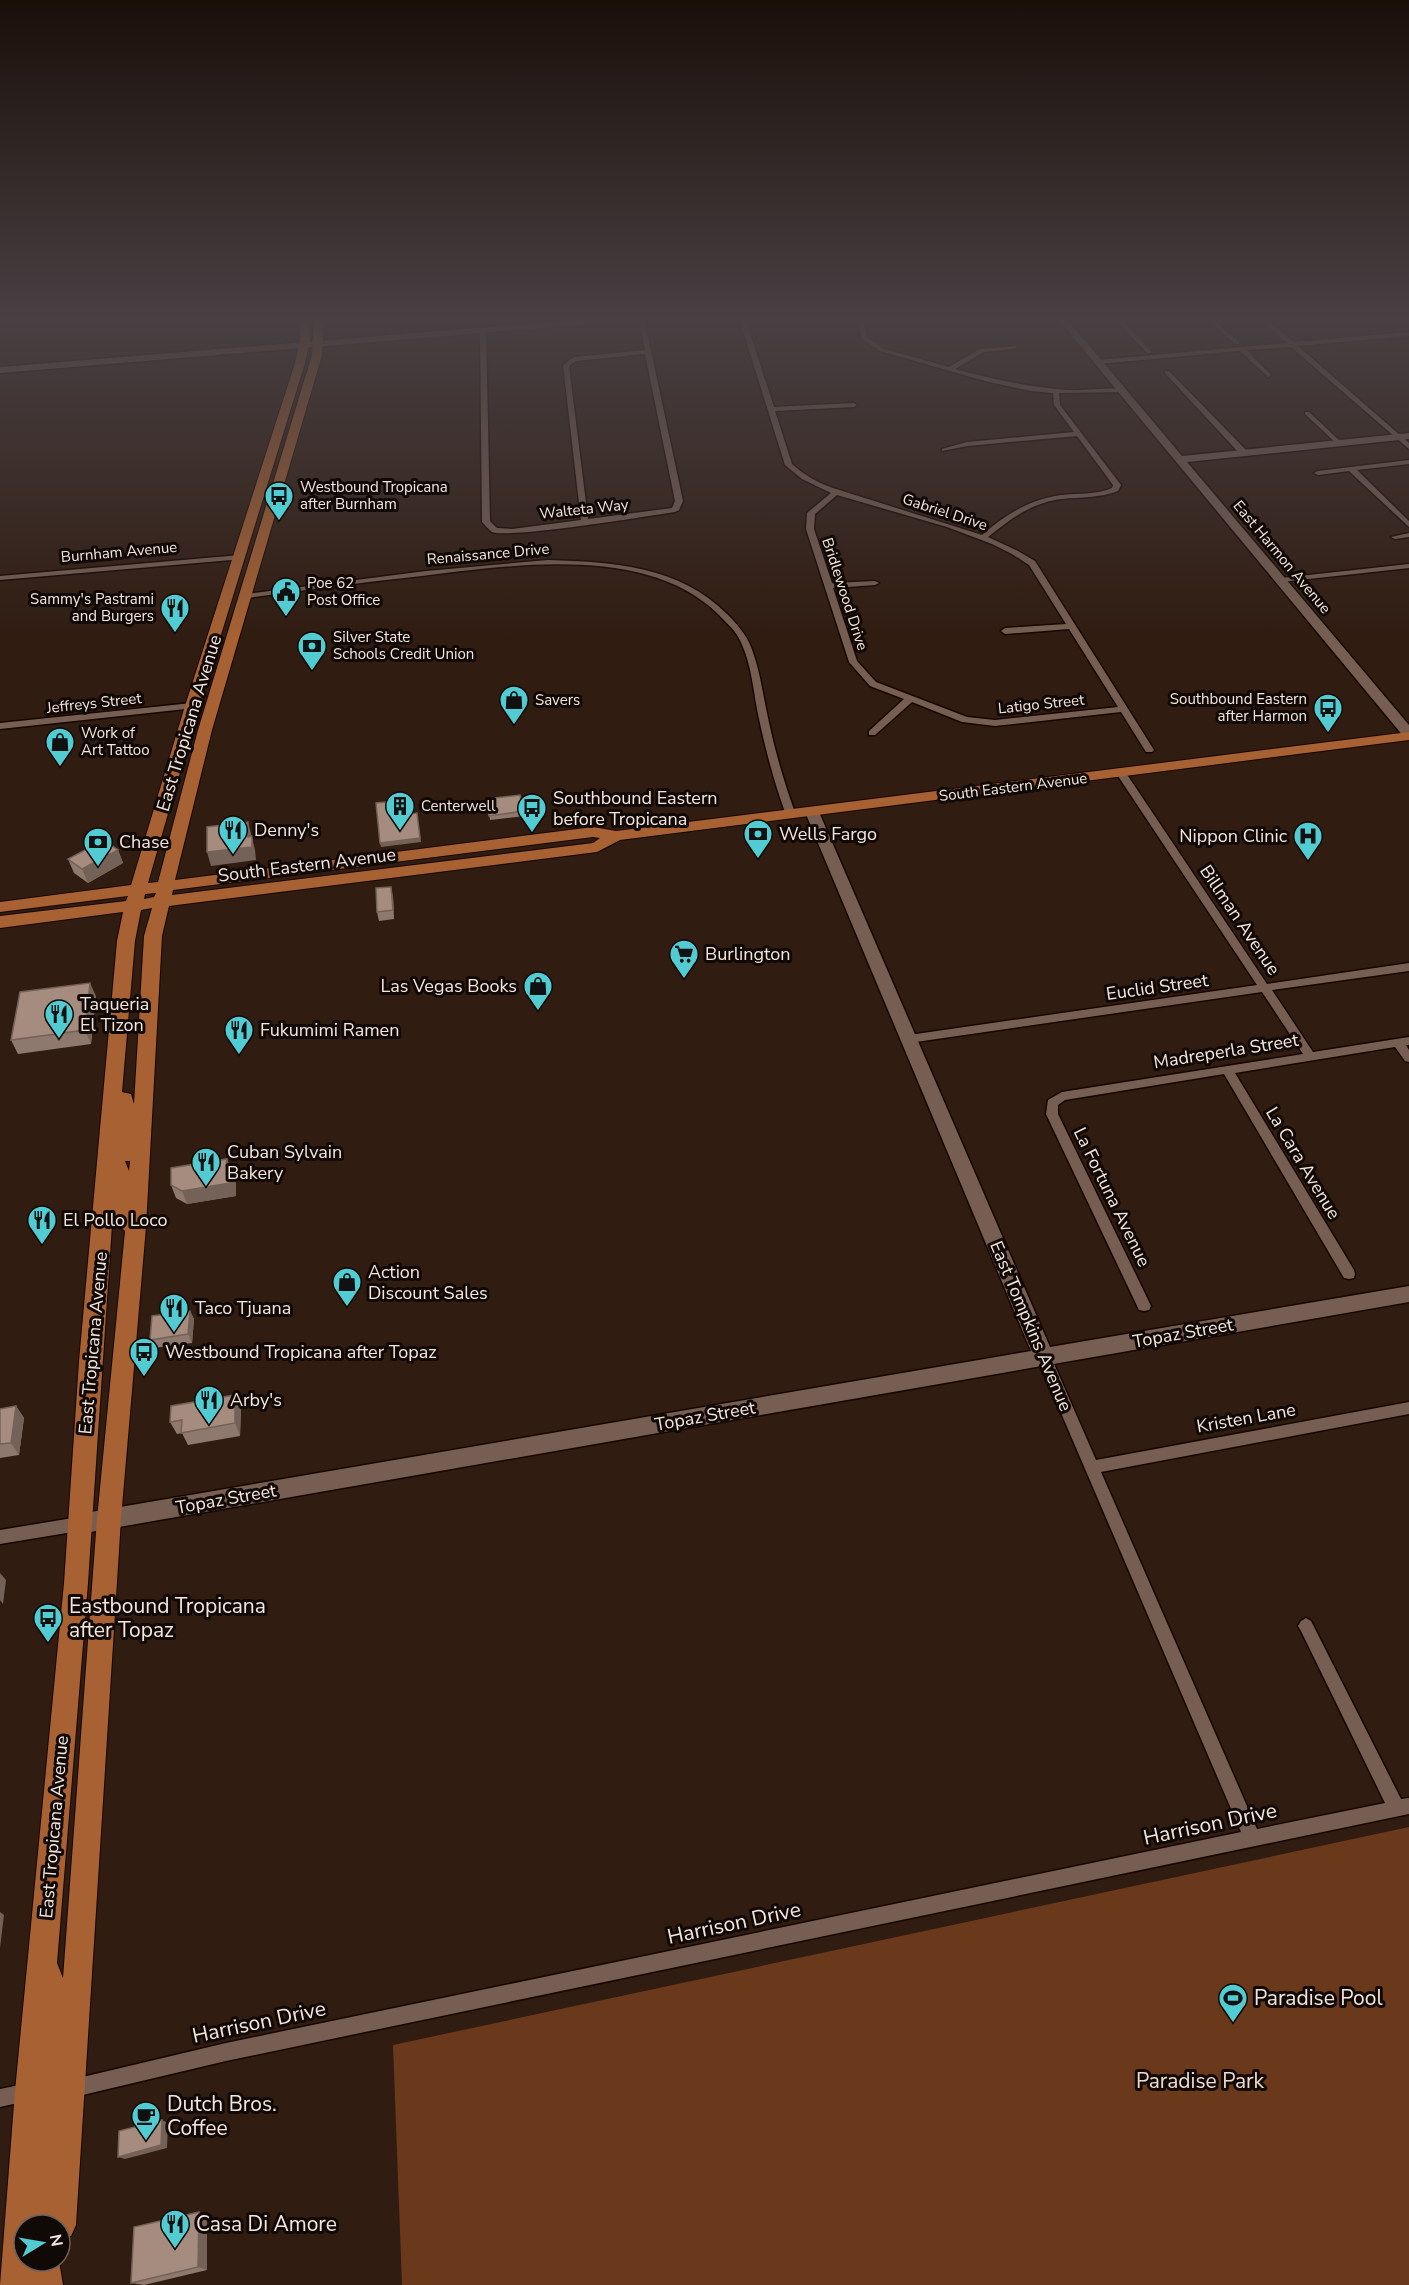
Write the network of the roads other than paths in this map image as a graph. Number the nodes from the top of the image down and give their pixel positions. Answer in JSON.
{"nodes":[{"id":1,"x":281,"y":425,"type":"edge"},
{"id":2,"x":287,"y":425,"type":"edge"},
{"id":3,"x":297,"y":425,"type":"edge"},
{"id":4,"x":484,"y":425,"type":"edge"},
{"id":5,"x":573,"y":425,"type":"edge"},
{"id":6,"x":663,"y":425,"type":"edge"},
{"id":7,"x":777,"y":425,"type":"edge"},
{"id":8,"x":1071,"y":425,"type":"edge"},
{"id":9,"x":1151,"y":425,"type":"edge"},
{"id":10,"x":1216,"y":425,"type":"edge"},
{"id":11,"x":1320,"y":425,"type":"edge"},
{"id":12,"x":1382,"y":425,"type":"edge"},
{"id":13,"x":1078,"y":434,"type":"junction"},
{"id":14,"x":1409,"y":436,"type":"edge"},
{"id":15,"x":277,"y":437,"type":"junction"},
{"id":16,"x":1396,"y":437,"type":"junction"},
{"id":17,"x":292,"y":442,"type":"junction"},
{"id":18,"x":1340,"y":443,"type":"junction"},
{"id":19,"x":1409,"y":447,"type":"edge"},
{"id":20,"x":944,"y":450,"type":"dead end"},
{"id":21,"x":1241,"y":453,"type":"junction"},
{"id":22,"x":1180,"y":459,"type":"junction"},
{"id":23,"x":1409,"y":462,"type":"edge"},
{"id":24,"x":1351,"y":469,"type":"junction"},
{"id":25,"x":283,"y":472,"type":"junction"},
{"id":26,"x":1318,"y":473,"type":"dead end"},
{"id":27,"x":836,"y":492,"type":"junction"},
{"id":28,"x":585,"y":523,"type":"junction"},
{"id":29,"x":1409,"y":525,"type":"edge"},
{"id":30,"x":1409,"y":535,"type":"edge"},
{"id":31,"x":247,"y":536,"type":"junction"},
{"id":32,"x":1395,"y":537,"type":"dead end"},
{"id":33,"x":982,"y":538,"type":"junction"},
{"id":34,"x":240,"y":557,"type":"junction"},
{"id":35,"x":258,"y":559,"type":"junction"},
{"id":36,"x":1409,"y":566,"type":"edge"},
{"id":37,"x":0,"y":578,"type":"edge"},
{"id":38,"x":251,"y":578,"type":"junction"},
{"id":39,"x":1281,"y":580,"type":"junction"},
{"id":40,"x":875,"y":583,"type":"dead end"},
{"id":41,"x":828,"y":586,"type":"junction"},
{"id":42,"x":246,"y":596,"type":"junction"},
{"id":43,"x":1071,"y":626,"type":"junction"},
{"id":44,"x":1005,"y":631,"type":"dead end"},
{"id":45,"x":202,"y":675,"type":"junction"},
{"id":46,"x":864,"y":677,"type":"joint"},
{"id":47,"x":910,"y":699,"type":"junction"},
{"id":48,"x":214,"y":702,"type":"junction"},
{"id":49,"x":192,"y":706,"type":"junction"},
{"id":50,"x":1123,"y":709,"type":"junction"},
{"id":51,"x":0,"y":726,"type":"edge"},
{"id":52,"x":205,"y":730,"type":"junction"},
{"id":53,"x":872,"y":733,"type":"dead end"},
{"id":54,"x":1409,"y":735,"type":"edge"},
{"id":55,"x":1149,"y":750,"type":"dead end"},
{"id":56,"x":1121,"y":773,"type":"junction"},
{"id":57,"x":812,"y":812,"type":"junction"},
{"id":58,"x":791,"y":815,"type":"junction"},
{"id":59,"x":573,"y":834,"type":"junction"},
{"id":60,"x":616,"y":836,"type":"junction"},
{"id":61,"x":470,"y":847,"type":"junction"},
{"id":62,"x":511,"y":858,"type":"junction"},
{"id":63,"x":400,"y":873,"type":"junction"},
{"id":64,"x":163,"y":894,"type":"junction"},
{"id":65,"x":136,"y":898,"type":"junction"},
{"id":66,"x":0,"y":907,"type":"edge"},
{"id":67,"x":0,"y":922,"type":"edge"},
{"id":68,"x":1409,"y":967,"type":"edge"},
{"id":69,"x":1265,"y":989,"type":"junction"},
{"id":70,"x":909,"y":1040,"type":"junction"},
{"id":71,"x":1403,"y":1042,"type":"edge"},
{"id":72,"x":1310,"y":1056,"type":"junction"},
{"id":73,"x":1409,"y":1058,"type":"edge"},
{"id":74,"x":117,"y":1062,"type":"junction"},
{"id":75,"x":1227,"y":1070,"type":"junction"},
{"id":76,"x":1052,"y":1103,"type":"joint"},
{"id":77,"x":110,"y":1154,"type":"junction"},
{"id":78,"x":140,"y":1154,"type":"junction"},
{"id":79,"x":136,"y":1227,"type":"junction"},
{"id":80,"x":1348,"y":1274,"type":"dead end"},
{"id":81,"x":1409,"y":1294,"type":"edge"},
{"id":82,"x":1144,"y":1306,"type":"dead end"},
{"id":83,"x":1044,"y":1357,"type":"junction"},
{"id":84,"x":1409,"y":1408,"type":"edge"},
{"id":85,"x":1091,"y":1467,"type":"junction"},
{"id":86,"x":110,"y":1519,"type":"junction"},
{"id":87,"x":79,"y":1524,"type":"junction"},
{"id":88,"x":0,"y":1537,"type":"edge"},
{"id":89,"x":1306,"y":1626,"type":"dead end"},
{"id":90,"x":1403,"y":1808,"type":"edge"},
{"id":91,"x":1252,"y":1838,"type":"junction"},
{"id":92,"x":43,"y":1967,"type":"junction"},
{"id":93,"x":70,"y":2089,"type":"junction"},
{"id":94,"x":30,"y":2091,"type":"junction"},
{"id":95,"x":0,"y":2098,"type":"edge"},
{"id":96,"x":40,"y":2213,"type":"edge"},
{"id":97,"x":61,"y":2213,"type":"edge"},
{"id":98,"x":14,"y":2285,"type":"edge"}],
"edges":[{"from":1,"to":15,"type":"main road","name":"East Tropicana Avenue"},
{"from":2,"to":17,"type":"main road"},
{"from":3,"to":17,"type":"main road","name":"East Tropicana Avenue"},
{"from":4,"to":28,"type":"street","name":"Walteta Way"},
{"from":5,"to":28,"type":"street"},
{"from":6,"to":28,"type":"street","name":"Walteta Way"},
{"from":7,"to":27,"type":"street","name":"Gabriel Drive"},
{"from":8,"to":13,"type":"street"},
{"from":9,"to":22,"type":"street","name":"East Harmon Avenue"},
{"from":10,"to":21,"type":"street"},
{"from":11,"to":18,"type":"street"},
{"from":12,"to":16,"type":"street"},
{"from":13,"to":20,"type":"street"},
{"from":13,"to":33,"type":"street"},
{"from":14,"to":16,"type":"street"},
{"from":15,"to":25,"type":"main road"},
{"from":15,"to":31,"type":"main road","name":"East Tropicana Avenue"},
{"from":16,"to":18,"type":"street"},
{"from":16,"to":19,"type":"street"},
{"from":17,"to":25,"type":"main road","name":"East Tropicana Avenue"},
{"from":18,"to":21,"type":"street"},
{"from":21,"to":22,"type":"street"},
{"from":22,"to":39,"type":"street","name":"East Harmon Avenue"},
{"from":23,"to":24,"type":"street"},
{"from":24,"to":26,"type":"street"},
{"from":24,"to":29,"type":"street"},
{"from":25,"to":35,"type":"main road","name":"East Tropicana Avenue"},
{"from":27,"to":33,"type":"street","name":"Gabriel Drive"},
{"from":27,"to":41,"type":"street","name":"Bridlewood Drive"},
{"from":30,"to":32,"type":"street"},
{"from":31,"to":34,"type":"main road","name":"East Tropicana Avenue"},
{"from":31,"to":35,"type":"main road"},
{"from":33,"to":43,"type":"street","name":"Gabriel Drive"},
{"from":34,"to":37,"type":"street","name":"Burnham Avenue"},
{"from":34,"to":38,"type":"main road"},
{"from":34,"to":45,"type":"main road","name":"East Tropicana Avenue"},
{"from":35,"to":38,"type":"main road","name":"East Tropicana Avenue"},
{"from":36,"to":39,"type":"street"},
{"from":38,"to":42,"type":"main road","name":"East Tropicana Avenue"},
{"from":39,"to":54,"type":"street","name":"East Harmon Avenue"},
{"from":40,"to":41,"type":"street"},
{"from":41,"to":46,"type":"street","name":"Bridlewood Drive"},
{"from":42,"to":48,"type":"main road","name":"East Tropicana Avenue"},
{"from":42,"to":58,"type":"street","name":"Renaissance Drive"},
{"from":43,"to":44,"type":"street"},
{"from":43,"to":50,"type":"street","name":"Gabriel Drive"},
{"from":45,"to":48,"type":"main road"},
{"from":45,"to":49,"type":"main road","name":"East Tropicana Avenue"},
{"from":46,"to":47,"type":"street","name":"Latigo Street"},
{"from":47,"to":50,"type":"street","name":"Latigo Street"},
{"from":47,"to":53,"type":"street"},
{"from":48,"to":52,"type":"main road","name":"East Tropicana Avenue"},
{"from":49,"to":51,"type":"street","name":"Jeffreys Street"},
{"from":49,"to":52,"type":"main road"},
{"from":49,"to":65,"type":"main road","name":"East Tropicana Avenue"},
{"from":50,"to":55,"type":"street","name":"Gabriel Drive"},
{"from":52,"to":64,"type":"main road","name":"East Tropicana Avenue"},
{"from":54,"to":56,"type":"main road","name":"South Eastern Avenue"},
{"from":56,"to":57,"type":"main road","name":"South Eastern Avenue"},
{"from":56,"to":69,"type":"street","name":"Billman Avenue"},
{"from":57,"to":58,"type":"main road","name":"South Eastern Avenue"},
{"from":57,"to":70,"type":"street","name":"East Tompkins Avenue"},
{"from":58,"to":60,"type":"main road","name":"South Eastern Avenue"},
{"from":59,"to":60,"type":"main road","name":"South Eastern Avenue"},
{"from":59,"to":61,"type":"main road","name":"South Eastern Avenue"},
{"from":59,"to":62,"type":"main road"},
{"from":60,"to":62,"type":"main road","name":"South Eastern Avenue"},
{"from":61,"to":63,"type":"main road"},
{"from":61,"to":64,"type":"main road","name":"South Eastern Avenue"},
{"from":62,"to":63,"type":"main road","name":"South Eastern Avenue"},
{"from":63,"to":64,"type":"main road","name":"South Eastern Avenue"},
{"from":64,"to":65,"type":"main road","name":"South Eastern Avenue"},
{"from":64,"to":78,"type":"main road","name":"East Tropicana Avenue"},
{"from":65,"to":66,"type":"main road","name":"South Eastern Avenue"},
{"from":65,"to":67,"type":"main road","name":"South Eastern Avenue"},
{"from":65,"to":74,"type":"main road","name":"East Tropicana Avenue"},
{"from":68,"to":69,"type":"street","name":"Euclid Street"},
{"from":69,"to":70,"type":"street","name":"Euclid Street"},
{"from":69,"to":72,"type":"street","name":"Billman Avenue"},
{"from":70,"to":83,"type":"street","name":"East Tompkins Avenue"},
{"from":71,"to":72,"type":"street","name":"Madreperla Street"},
{"from":71,"to":73,"type":"street"},
{"from":72,"to":75,"type":"street","name":"Madreperla Street"},
{"from":74,"to":77,"type":"main road","name":"East Tropicana Avenue"},
{"from":74,"to":78,"type":"main road"},
{"from":75,"to":76,"type":"street","name":"Madreperla Street"},
{"from":75,"to":80,"type":"street","name":"La Cara Avenue"},
{"from":76,"to":82,"type":"street","name":"La Fortuna Avenue"},
{"from":77,"to":79,"type":"main road"},
{"from":77,"to":87,"type":"main road","name":"East Tropicana Avenue"},
{"from":78,"to":79,"type":"main road","name":"East Tropicana Avenue"},
{"from":79,"to":86,"type":"main road","name":"East Tropicana Avenue"},
{"from":81,"to":83,"type":"street","name":"Topaz Street"},
{"from":83,"to":85,"type":"street","name":"East Tompkins Avenue"},
{"from":83,"to":86,"type":"street","name":"Topaz Street"},
{"from":84,"to":85,"type":"street","name":"Kristen Lane"},
{"from":85,"to":91,"type":"street","name":"East Tompkins Avenue"},
{"from":86,"to":87,"type":"street","name":"Topaz Street"},
{"from":86,"to":93,"type":"main road","name":"East Tropicana Avenue"},
{"from":87,"to":88,"type":"street","name":"Topaz Street"},
{"from":87,"to":92,"type":"main road","name":"East Tropicana Avenue"},
{"from":89,"to":90,"type":"street"},
{"from":90,"to":91,"type":"street","name":"Harrison Drive"},
{"from":91,"to":93,"type":"street","name":"Harrison Drive"},
{"from":92,"to":93,"type":"main road"},
{"from":92,"to":94,"type":"main road","name":"East Tropicana Avenue"},
{"from":93,"to":97,"type":"main road","name":"East Tropicana Avenue"},
{"from":94,"to":95,"type":"street"},
{"from":94,"to":96,"type":"main road"},
{"from":94,"to":98,"type":"main road","name":"East Tropicana Avenue"}]}
